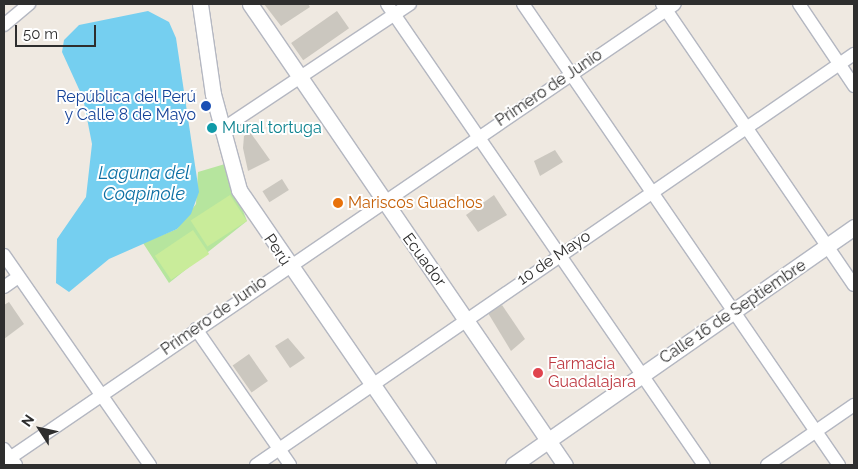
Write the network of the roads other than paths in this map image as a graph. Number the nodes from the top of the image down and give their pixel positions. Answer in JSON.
{"nodes":[{"id":1,"x":29,"y":4,"type":"edge"},
{"id":2,"x":200,"y":4,"type":"edge"},
{"id":3,"x":250,"y":4,"type":"edge"},
{"id":4,"x":410,"y":4,"type":"edge"},
{"id":5,"x":523,"y":4,"type":"edge"},
{"id":6,"x":799,"y":4,"type":"edge"},
{"id":7,"x":668,"y":6,"type":"edge"},
{"id":8,"x":391,"y":9,"type":"edge"},
{"id":9,"x":4,"y":25,"type":"edge"},
{"id":10,"x":854,"y":54,"type":"edge"},
{"id":11,"x":839,"y":65,"type":"junction"},
{"id":12,"x":572,"y":72,"type":"junction"},
{"id":13,"x":301,"y":79,"type":"junction"},
{"id":14,"x":854,"y":86,"type":"edge"},
{"id":15,"x":221,"y":130,"type":"junction"},
{"id":16,"x":750,"y":130,"type":"junction"},
{"id":17,"x":478,"y":137,"type":"junction"},
{"id":18,"x":653,"y":192,"type":"junction"},
{"id":19,"x":382,"y":202,"type":"junction"},
{"id":20,"x":854,"y":227,"type":"edge"},
{"id":21,"x":828,"y":247,"type":"junction"},
{"id":22,"x":557,"y":254,"type":"junction"},
{"id":23,"x":4,"y":255,"type":"edge"},
{"id":24,"x":287,"y":266,"type":"junction"},
{"id":25,"x":17,"y":278,"type":"junction"},
{"id":26,"x":854,"y":285,"type":"edge"},
{"id":27,"x":4,"y":286,"type":"edge"},
{"id":28,"x":733,"y":312,"type":"junction"},
{"id":29,"x":466,"y":319,"type":"junction"},
{"id":30,"x":196,"y":329,"type":"junction"},
{"id":31,"x":643,"y":374,"type":"junction"},
{"id":32,"x":372,"y":382,"type":"junction"},
{"id":33,"x":101,"y":394,"type":"junction"},
{"id":34,"x":854,"y":405,"type":"edge"},
{"id":35,"x":816,"y":433,"type":"junction"},
{"id":36,"x":548,"y":441,"type":"junction"},
{"id":37,"x":279,"y":449,"type":"junction"},
{"id":38,"x":8,"y":459,"type":"edge"},
{"id":39,"x":150,"y":465,"type":"edge"},
{"id":40,"x":256,"y":465,"type":"edge"},
{"id":41,"x":290,"y":465,"type":"edge"},
{"id":42,"x":428,"y":465,"type":"edge"},
{"id":43,"x":513,"y":465,"type":"edge"},
{"id":44,"x":565,"y":465,"type":"edge"},
{"id":45,"x":704,"y":465,"type":"edge"},
{"id":46,"x":767,"y":465,"type":"edge"},
{"id":47,"x":840,"y":465,"type":"edge"}],
"edges":[{"from":1,"to":9,"type":"street"},
{"from":2,"to":15,"type":"street","name":"Perú"},
{"from":3,"to":13,"type":"street","name":"Ecuador"},
{"from":4,"to":8,"type":"street"},
{"from":5,"to":12,"type":"street"},
{"from":6,"to":11,"type":"street"},
{"from":7,"to":12,"type":"street","name":"Primero de Junio"},
{"from":7,"to":16,"type":"street"},
{"from":8,"to":13,"type":"street"},
{"from":8,"to":17,"type":"street"},
{"from":10,"to":11,"type":"street","name":"10 de Mayo"},
{"from":11,"to":14,"type":"street"},
{"from":11,"to":16,"type":"street","name":"10 de Mayo"},
{"from":12,"to":17,"type":"street","name":"Primero de Junio"},
{"from":12,"to":18,"type":"street"},
{"from":13,"to":15,"type":"street"},
{"from":13,"to":19,"type":"street","name":"Ecuador"},
{"from":15,"to":24,"type":"street","name":"Perú"},
{"from":16,"to":18,"type":"street","name":"10 de Mayo"},
{"from":16,"to":21,"type":"street"},
{"from":17,"to":19,"type":"street","name":"Primero de Junio"},
{"from":17,"to":22,"type":"street"},
{"from":18,"to":22,"type":"street","name":"10 de Mayo"},
{"from":18,"to":28,"type":"street"},
{"from":19,"to":24,"type":"street","name":"Primero de Junio"},
{"from":19,"to":29,"type":"street","name":"Ecuador"},
{"from":20,"to":21,"type":"street","name":"Calle 16 de Septiembre"},
{"from":21,"to":26,"type":"street"},
{"from":21,"to":28,"type":"street","name":"Calle 16 de Septiembre"},
{"from":22,"to":29,"type":"street","name":"10 de Mayo"},
{"from":22,"to":31,"type":"street"},
{"from":23,"to":25,"type":"street"},
{"from":24,"to":30,"type":"street","name":"Primero de Junio"},
{"from":24,"to":32,"type":"street","name":"Perú"},
{"from":25,"to":27,"type":"street"},
{"from":25,"to":33,"type":"street"},
{"from":28,"to":31,"type":"street","name":"Calle 16 de Septiembre"},
{"from":28,"to":35,"type":"street"},
{"from":29,"to":32,"type":"street","name":"10 de Mayo"},
{"from":29,"to":36,"type":"street","name":"Ecuador"},
{"from":30,"to":33,"type":"street","name":"Primero de Junio"},
{"from":30,"to":37,"type":"street"},
{"from":31,"to":36,"type":"street","name":"Calle 16 de Septiembre"},
{"from":31,"to":45,"type":"street"},
{"from":32,"to":37,"type":"street","name":"10 de Mayo"},
{"from":32,"to":42,"type":"street","name":"Perú"},
{"from":33,"to":38,"type":"street","name":"Primero de Junio"},
{"from":33,"to":39,"type":"street"},
{"from":34,"to":35,"type":"street"},
{"from":35,"to":46,"type":"street"},
{"from":35,"to":47,"type":"street"},
{"from":36,"to":43,"type":"street","name":"Calle 16 de Septiembre"},
{"from":36,"to":44,"type":"street","name":"Ecuador"},
{"from":37,"to":40,"type":"street","name":"10 de Mayo"},
{"from":37,"to":41,"type":"street"}]}
